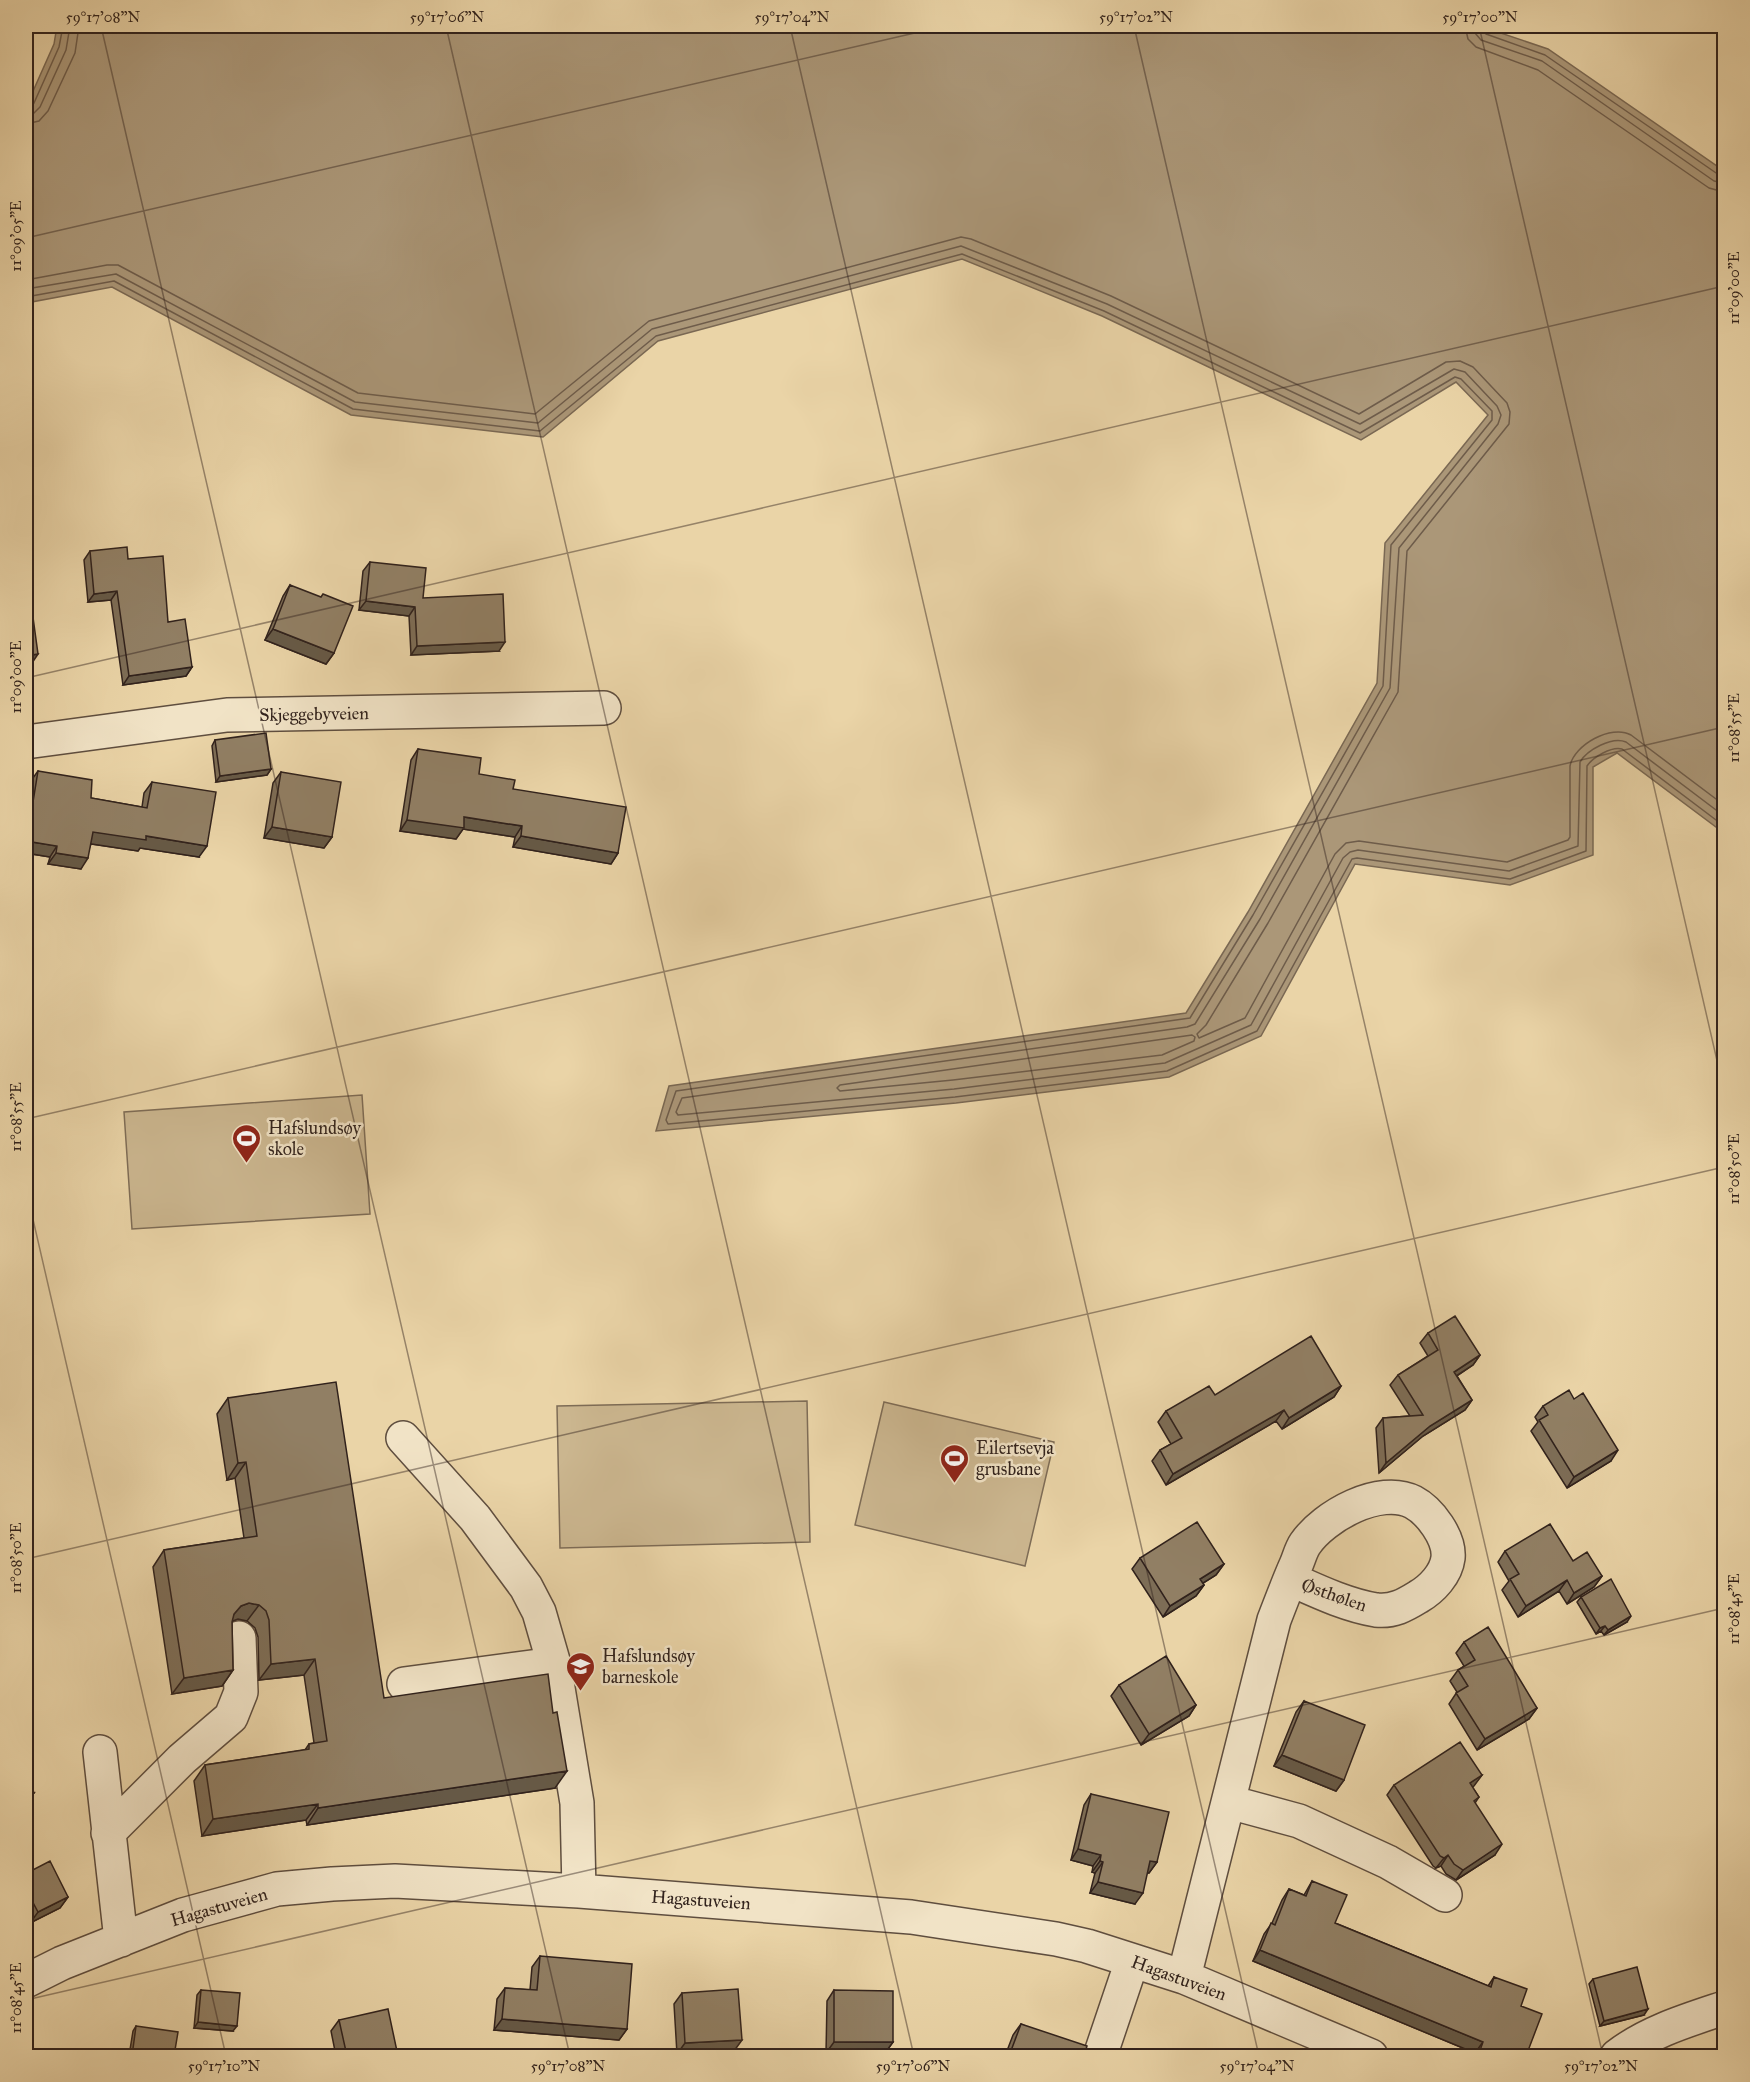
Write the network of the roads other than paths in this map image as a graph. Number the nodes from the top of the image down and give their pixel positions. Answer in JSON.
{"nodes":[{"id":1,"x":604,"y":708,"type":"dead end"},
{"id":2,"x":26,"y":742,"type":"edge"},
{"id":3,"x":403,"y":1438,"type":"dead end"},
{"id":4,"x":1290,"y":1579,"type":"junction"},
{"id":5,"x":240,"y":1638,"type":"dead end"},
{"id":6,"x":554,"y":1664,"type":"junction"},
{"id":7,"x":404,"y":1684,"type":"dead end"},
{"id":8,"x":100,"y":1752,"type":"dead end"},
{"id":9,"x":1229,"y":1802,"type":"junction"},
{"id":10,"x":108,"y":1833,"type":"junction"},
{"id":11,"x":579,"y":1892,"type":"junction"},
{"id":12,"x":1445,"y":1895,"type":"dead end"},
{"id":13,"x":121,"y":1940,"type":"junction"},
{"id":14,"x":1132,"y":1961,"type":"junction"},
{"id":15,"x":1184,"y":1977,"type":"junction"},
{"id":16,"x":26,"y":1981,"type":"edge"},
{"id":17,"x":1725,"y":2008,"type":"edge"},
{"id":18,"x":1100,"y":2056,"type":"edge"},
{"id":19,"x":1371,"y":2056,"type":"edge"},
{"id":20,"x":1617,"y":2056,"type":"edge"}],
"edges":[{"from":1,"to":2,"type":"street","name":"Skjeggebyveien"},
{"from":3,"to":6,"type":"street"},
{"from":4,"to":4,"type":"street","name":"Østhølen"},
{"from":4,"to":9,"type":"street","name":"Østhølen"},
{"from":5,"to":10,"type":"street"},
{"from":6,"to":7,"type":"street"},
{"from":6,"to":11,"type":"street"},
{"from":8,"to":10,"type":"street"},
{"from":9,"to":12,"type":"street"},
{"from":9,"to":15,"type":"street","name":"Østhølen"},
{"from":10,"to":13,"type":"street"},
{"from":11,"to":13,"type":"street","name":"Hagastuveien"},
{"from":11,"to":14,"type":"street","name":"Hagastuveien"},
{"from":13,"to":16,"type":"street","name":"Hagastuveien"},
{"from":14,"to":15,"type":"street","name":"Hagastuveien"},
{"from":14,"to":18,"type":"street"},
{"from":15,"to":19,"type":"street","name":"Hagastuveien"},
{"from":17,"to":20,"type":"street"}]}
